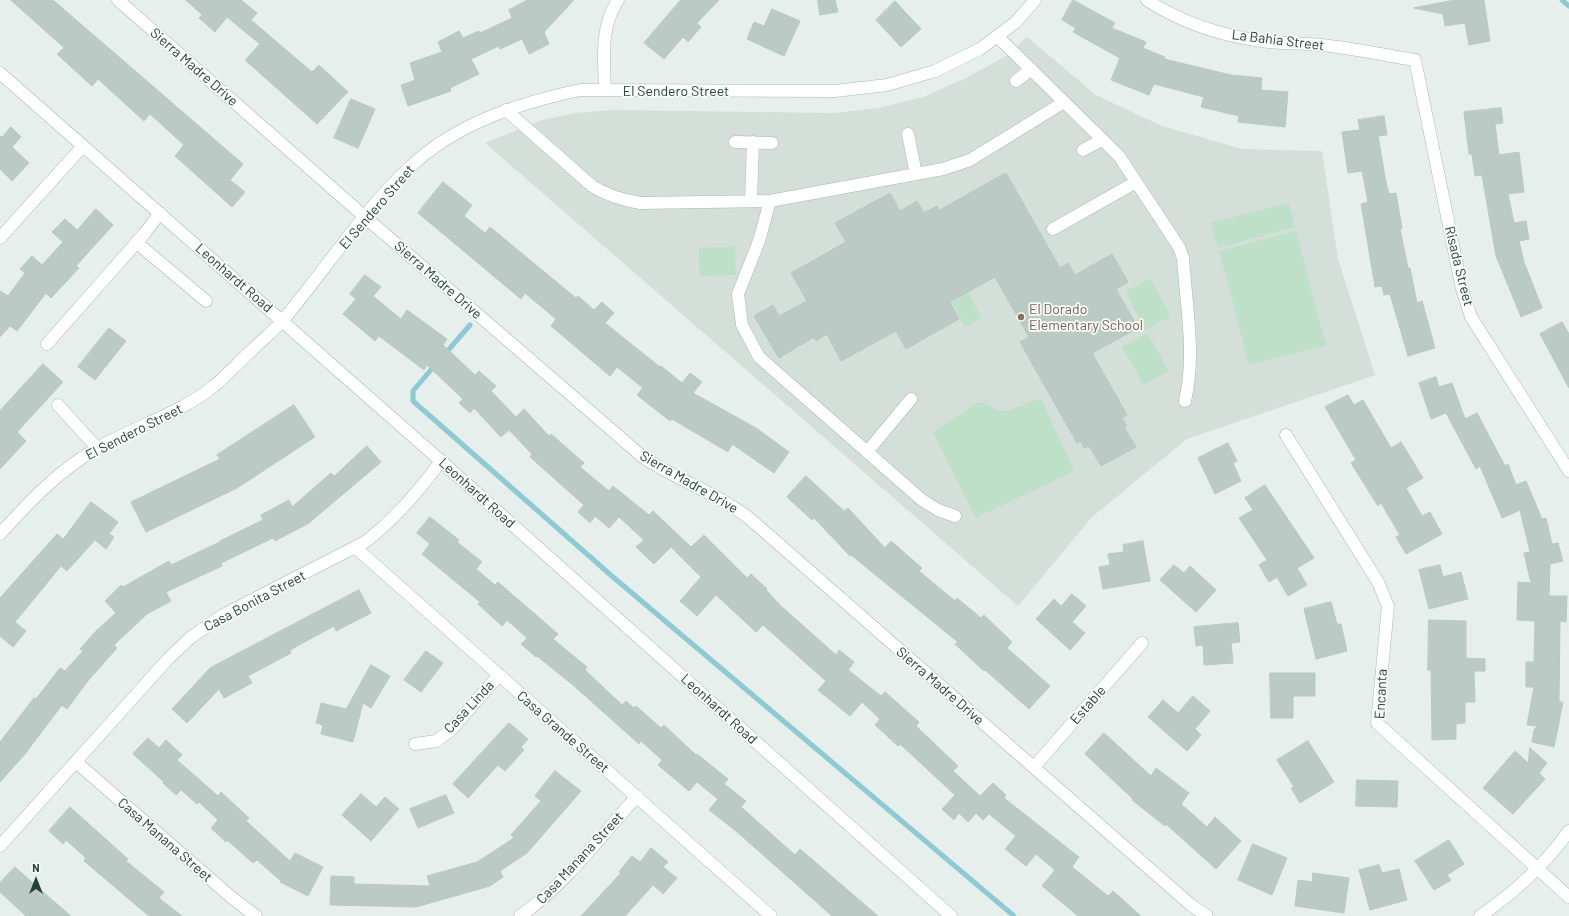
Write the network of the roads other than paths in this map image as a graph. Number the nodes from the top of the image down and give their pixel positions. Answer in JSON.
{"nodes":[{"id":1,"x":118,"y":0,"type":"edge"},
{"id":2,"x":618,"y":0,"type":"edge"},
{"id":3,"x":1035,"y":0,"type":"edge"},
{"id":4,"x":1147,"y":0,"type":"edge"},
{"id":5,"x":998,"y":37,"type":"junction"},
{"id":6,"x":1415,"y":60,"type":"joint"},
{"id":7,"x":1031,"y":69,"type":"junction"},
{"id":8,"x":0,"y":73,"type":"edge"},
{"id":9,"x":1016,"y":81,"type":"dead end"},
{"id":10,"x":605,"y":90,"type":"junction"},
{"id":11,"x":1064,"y":102,"type":"junction"},
{"id":12,"x":506,"y":110,"type":"junction"},
{"id":13,"x":908,"y":134,"type":"dead end"},
{"id":14,"x":1102,"y":140,"type":"junction"},
{"id":15,"x":735,"y":142,"type":"dead end"},
{"id":16,"x":753,"y":142,"type":"junction"},
{"id":17,"x":772,"y":143,"type":"dead end"},
{"id":18,"x":83,"y":146,"type":"junction"},
{"id":19,"x":1083,"y":150,"type":"dead end"},
{"id":20,"x":916,"y":174,"type":"junction"},
{"id":21,"x":1136,"y":182,"type":"junction"},
{"id":22,"x":751,"y":201,"type":"junction"},
{"id":23,"x":770,"y":201,"type":"junction"},
{"id":24,"x":160,"y":213,"type":"junction"},
{"id":25,"x":365,"y":217,"type":"junction"},
{"id":26,"x":1053,"y":229,"type":"dead end"},
{"id":27,"x":0,"y":237,"type":"edge"},
{"id":28,"x":136,"y":242,"type":"junction"},
{"id":29,"x":206,"y":301,"type":"dead end"},
{"id":30,"x":283,"y":321,"type":"junction"},
{"id":31,"x":47,"y":344,"type":"dead end"},
{"id":32,"x":911,"y":399,"type":"dead end"},
{"id":33,"x":1185,"y":402,"type":"dead end"},
{"id":34,"x":58,"y":405,"type":"dead end"},
{"id":35,"x":1286,"y":435,"type":"dead end"},
{"id":36,"x":97,"y":448,"type":"junction"},
{"id":37,"x":867,"y":452,"type":"junction"},
{"id":38,"x":441,"y":461,"type":"junction"},
{"id":39,"x":1569,"y":471,"type":"edge"},
{"id":40,"x":955,"y":516,"type":"dead end"},
{"id":41,"x":0,"y":534,"type":"edge"},
{"id":42,"x":356,"y":548,"type":"junction"},
{"id":43,"x":1142,"y":643,"type":"dead end"},
{"id":44,"x":499,"y":675,"type":"junction"},
{"id":45,"x":415,"y":744,"type":"dead end"},
{"id":46,"x":76,"y":762,"type":"junction"},
{"id":47,"x":1034,"y":767,"type":"junction"},
{"id":48,"x":636,"y":796,"type":"junction"},
{"id":49,"x":1569,"y":831,"type":"edge"},
{"id":50,"x":0,"y":846,"type":"edge"},
{"id":51,"x":1536,"y":869,"type":"junction"},
{"id":52,"x":1569,"y":897,"type":"edge"},
{"id":53,"x":256,"y":916,"type":"edge"},
{"id":54,"x":520,"y":916,"type":"edge"},
{"id":55,"x":771,"y":916,"type":"edge"},
{"id":56,"x":951,"y":916,"type":"edge"},
{"id":57,"x":1207,"y":916,"type":"edge"},
{"id":58,"x":1480,"y":916,"type":"edge"}],
"edges":[{"from":1,"to":25,"type":"street","name":"Sierra Madre Drive"},
{"from":2,"to":10,"type":"street"},
{"from":3,"to":5,"type":"street","name":"El Sendero Street"},
{"from":4,"to":6,"type":"street","name":"La Bahia Street"},
{"from":5,"to":7,"type":"street"},
{"from":5,"to":10,"type":"street","name":"El Sendero Street"},
{"from":6,"to":39,"type":"street","name":"Risada Street"},
{"from":7,"to":9,"type":"street"},
{"from":7,"to":11,"type":"street"},
{"from":8,"to":18,"type":"street","name":"Leonhardt Road"},
{"from":10,"to":12,"type":"street","name":"El Sendero Street"},
{"from":11,"to":14,"type":"street"},
{"from":11,"to":20,"type":"street"},
{"from":12,"to":22,"type":"street"},
{"from":12,"to":25,"type":"street","name":"El Sendero Street"},
{"from":13,"to":20,"type":"street"},
{"from":14,"to":19,"type":"street"},
{"from":14,"to":21,"type":"street"},
{"from":15,"to":16,"type":"street"},
{"from":16,"to":17,"type":"street"},
{"from":16,"to":22,"type":"street"},
{"from":18,"to":24,"type":"street","name":"Leonhardt Road"},
{"from":18,"to":27,"type":"street"},
{"from":20,"to":23,"type":"street"},
{"from":21,"to":26,"type":"street"},
{"from":21,"to":33,"type":"street"},
{"from":22,"to":23,"type":"street"},
{"from":23,"to":37,"type":"street"},
{"from":24,"to":28,"type":"street"},
{"from":24,"to":30,"type":"street","name":"Leonhardt Road"},
{"from":25,"to":30,"type":"street","name":"El Sendero Street"},
{"from":25,"to":47,"type":"street","name":"Sierra Madre Drive"},
{"from":28,"to":29,"type":"street"},
{"from":28,"to":31,"type":"street"},
{"from":30,"to":36,"type":"street","name":"El Sendero Street"},
{"from":30,"to":38,"type":"street","name":"Leonhardt Road"},
{"from":32,"to":37,"type":"street"},
{"from":34,"to":36,"type":"street"},
{"from":35,"to":51,"type":"street","name":"Encanta"},
{"from":36,"to":41,"type":"street","name":"El Sendero Street"},
{"from":37,"to":40,"type":"street"},
{"from":38,"to":42,"type":"street","name":"Casa Bonita Street"},
{"from":38,"to":56,"type":"street","name":"Leonhardt Road"},
{"from":42,"to":44,"type":"street","name":"Casa Grande Street"},
{"from":42,"to":46,"type":"street","name":"Casa Bonita Street"},
{"from":43,"to":47,"type":"street","name":"Estable"},
{"from":44,"to":45,"type":"street","name":"Casa Linda"},
{"from":44,"to":48,"type":"street","name":"Casa Grande Street"},
{"from":46,"to":50,"type":"street","name":"Casa Bonita Street"},
{"from":46,"to":53,"type":"street","name":"Casa Manana Street"},
{"from":47,"to":57,"type":"street","name":"Sierra Madre Drive"},
{"from":48,"to":54,"type":"street","name":"Casa Manana Street"},
{"from":48,"to":55,"type":"street","name":"Casa Grande Street"},
{"from":49,"to":51,"type":"street"},
{"from":51,"to":52,"type":"street","name":"Encanta"},
{"from":51,"to":58,"type":"street"}]}
